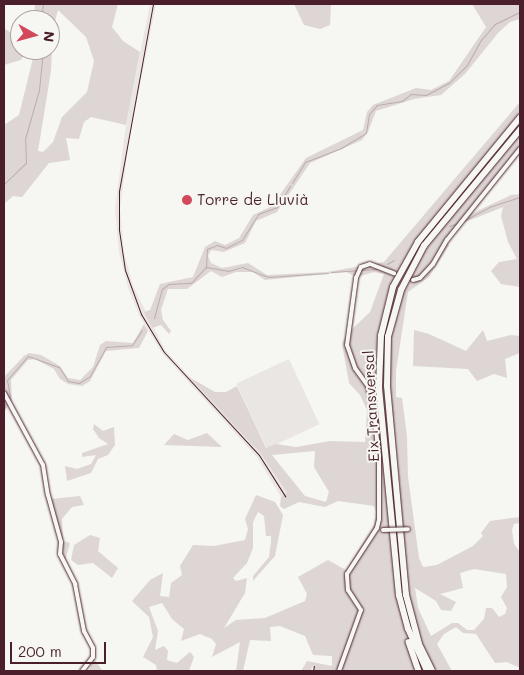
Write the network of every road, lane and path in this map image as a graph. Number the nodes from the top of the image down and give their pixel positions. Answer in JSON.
{"nodes":[{"id":1,"x":520,"y":118,"type":"edge"},
{"id":2,"x":520,"y":130,"type":"edge"},
{"id":3,"x":520,"y":134,"type":"edge"},
{"id":4,"x":520,"y":149,"type":"edge"},
{"id":5,"x":505,"y":150,"type":"junction"},
{"id":6,"x":394,"y":273,"type":"tunnel mouth"},
{"id":7,"x":413,"y":280,"type":"dead end"},
{"id":8,"x":4,"y":394,"type":"edge"},
{"id":9,"x":377,"y":529,"type":"junction"},
{"id":10,"x":410,"y":529,"type":"dead end"},
{"id":11,"x":402,"y":611,"type":"junction"},
{"id":12,"x":82,"y":671,"type":"edge"},
{"id":13,"x":339,"y":671,"type":"edge"},
{"id":14,"x":419,"y":671,"type":"edge"},
{"id":15,"x":427,"y":671,"type":"edge"},
{"id":16,"x":433,"y":671,"type":"edge"}],
"edges":[{"from":1,"to":11,"type":"highway","name":"Eix Transversal"},
{"from":2,"to":5,"type":"highway","name":"Eix Transversal"},
{"from":3,"to":5,"type":"highway"},
{"from":4,"to":7,"type":"street"},
{"from":5,"to":16,"type":"highway","name":"Eix Transversal"},
{"from":6,"to":9,"type":"street"},
{"from":8,"to":12,"type":"street"},
{"from":9,"to":10,"type":"street","bridge":true},
{"from":9,"to":13,"type":"street"},
{"from":11,"to":14,"type":"highway"},
{"from":11,"to":15,"type":"highway","name":"Eix Transversal"}]}
